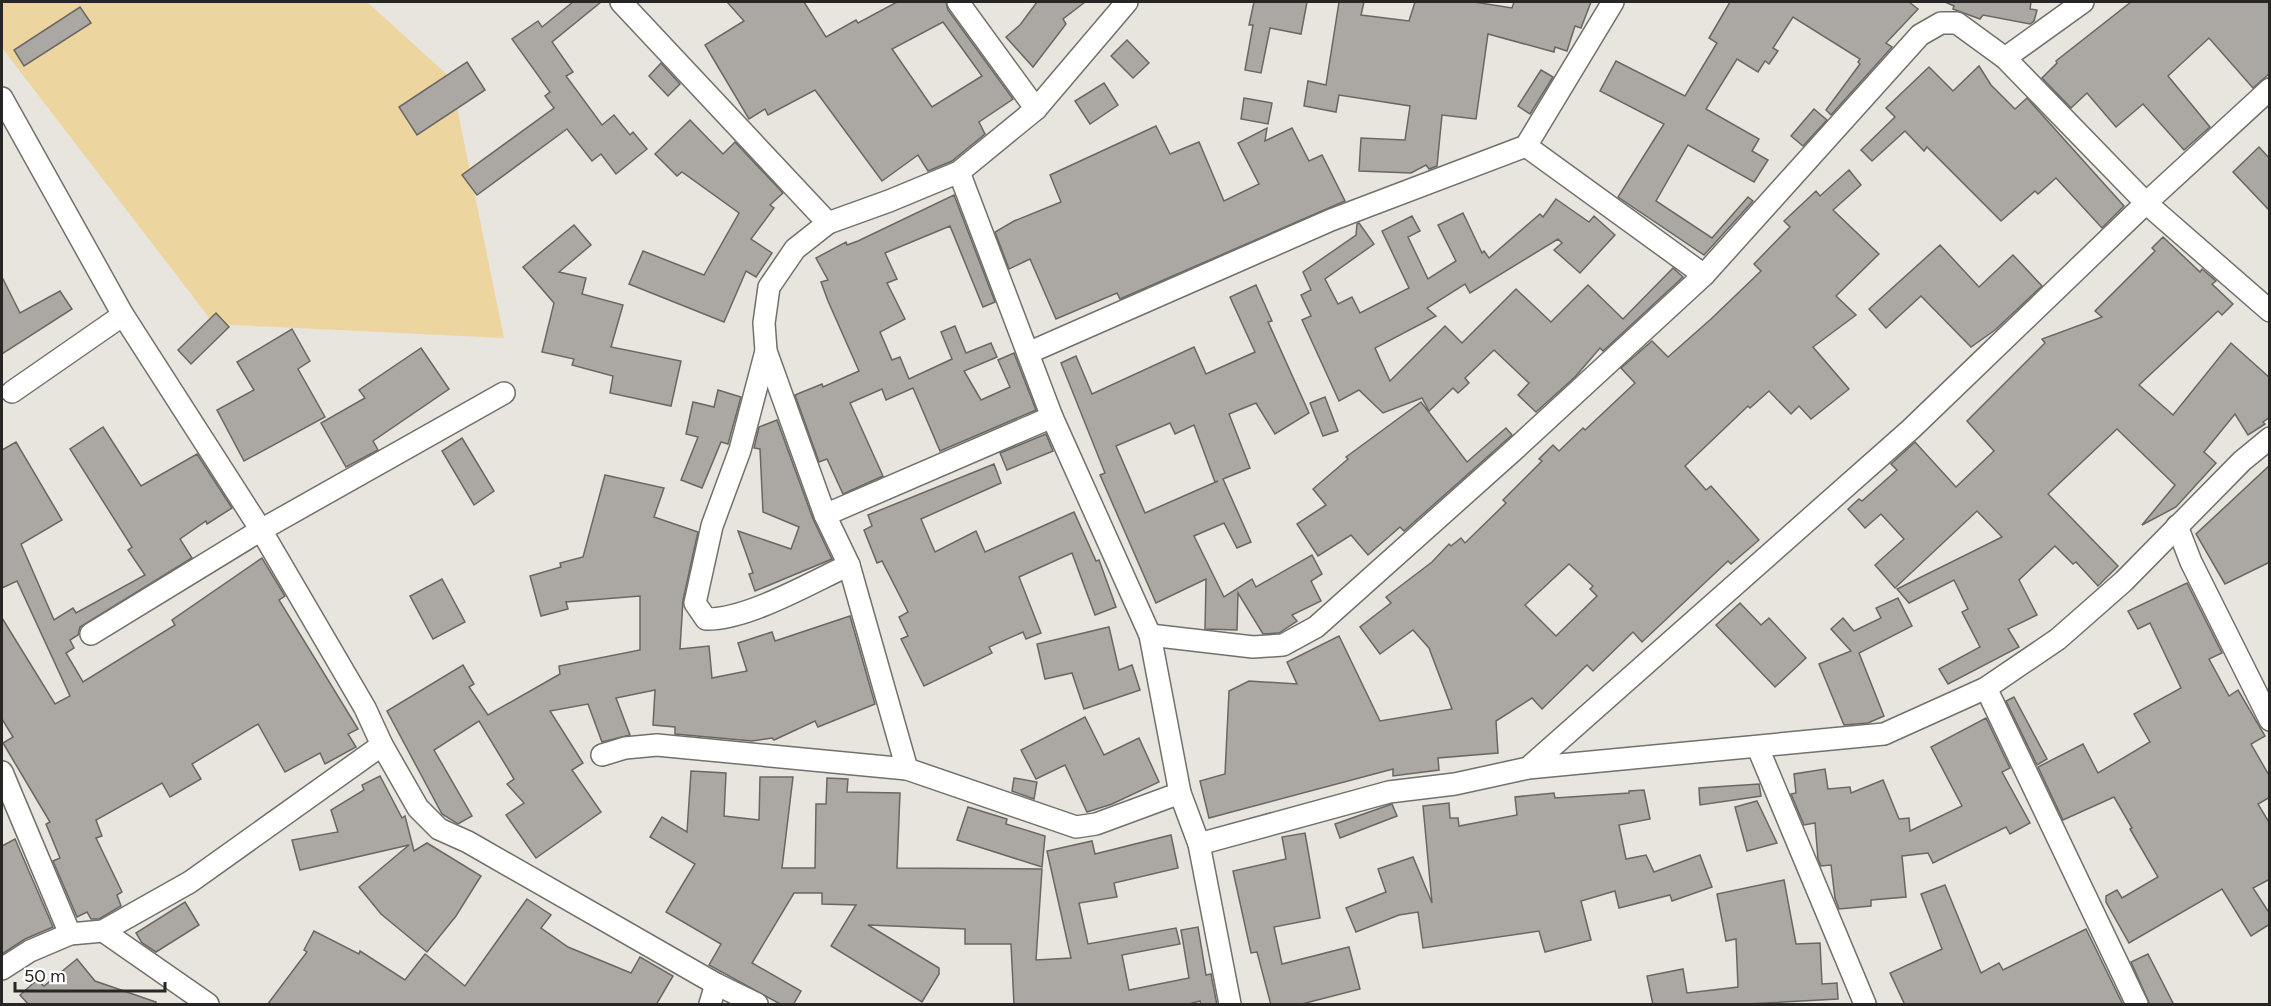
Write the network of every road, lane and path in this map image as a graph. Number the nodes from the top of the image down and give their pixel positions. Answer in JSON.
{"nodes":[{"id":1,"x":621,"y":2,"type":"edge"},
{"id":2,"x":958,"y":2,"type":"edge"},
{"id":3,"x":1127,"y":2,"type":"edge"},
{"id":4,"x":1613,"y":2,"type":"edge"},
{"id":5,"x":2083,"y":2,"type":"edge"},
{"id":6,"x":2005,"y":58,"type":"junction"},
{"id":7,"x":2270,"y":89,"type":"edge"},
{"id":8,"x":2,"y":98,"type":"edge"},
{"id":9,"x":1036,"y":109,"type":"junction"},
{"id":10,"x":1526,"y":147,"type":"junction"},
{"id":11,"x":959,"y":172,"type":"junction"},
{"id":12,"x":2146,"y":203,"type":"junction"},
{"id":13,"x":828,"y":223,"type":"junction"},
{"id":14,"x":1704,"y":276,"type":"junction"},
{"id":15,"x":2270,"y":311,"type":"edge"},
{"id":16,"x":123,"y":315,"type":"junction"},
{"id":17,"x":766,"y":351,"type":"junction"},
{"id":18,"x":1028,"y":353,"type":"junction"},
{"id":19,"x":12,"y":392,"type":"dead end"},
{"id":20,"x":504,"y":393,"type":"dead end"},
{"id":21,"x":1052,"y":417,"type":"junction"},
{"id":22,"x":2270,"y":438,"type":"edge"},
{"id":23,"x":825,"y":515,"type":"junction"},
{"id":24,"x":2177,"y":526,"type":"junction"},
{"id":25,"x":261,"y":530,"type":"junction"},
{"id":26,"x":849,"y":565,"type":"junction"},
{"id":27,"x":91,"y":634,"type":"dead end"},
{"id":28,"x":1150,"y":635,"type":"junction"},
{"id":29,"x":1986,"y":687,"type":"junction"},
{"id":30,"x":2270,"y":720,"type":"edge"},
{"id":31,"x":382,"y":745,"type":"junction"},
{"id":32,"x":1758,"y":748,"type":"junction"},
{"id":33,"x":602,"y":755,"type":"dead end"},
{"id":34,"x":907,"y":768,"type":"junction"},
{"id":35,"x":1528,"y":768,"type":"junction"},
{"id":36,"x":2,"y":772,"type":"edge"},
{"id":37,"x":1180,"y":793,"type":"junction"},
{"id":38,"x":1199,"y":844,"type":"junction"},
{"id":39,"x":104,"y":931,"type":"junction"},
{"id":40,"x":70,"y":934,"type":"junction"},
{"id":41,"x":2,"y":969,"type":"edge"},
{"id":42,"x":716,"y":984,"type":"junction"},
{"id":43,"x":208,"y":1005,"type":"edge"},
{"id":44,"x":710,"y":1005,"type":"edge"},
{"id":45,"x":757,"y":1005,"type":"edge"},
{"id":46,"x":1230,"y":1005,"type":"edge"},
{"id":47,"x":1865,"y":1005,"type":"edge"},
{"id":48,"x":2138,"y":1005,"type":"edge"}],
"edges":[{"from":1,"to":13,"type":"street"},
{"from":2,"to":9,"type":"street"},
{"from":3,"to":9,"type":"street"},
{"from":4,"to":10,"type":"street"},
{"from":5,"to":6,"type":"street"},
{"from":6,"to":12,"type":"street"},
{"from":6,"to":14,"type":"street"},
{"from":7,"to":12,"type":"street"},
{"from":8,"to":16,"type":"street"},
{"from":9,"to":11,"type":"street"},
{"from":10,"to":14,"type":"street"},
{"from":10,"to":18,"type":"street"},
{"from":11,"to":13,"type":"street"},
{"from":11,"to":18,"type":"street"},
{"from":12,"to":15,"type":"street"},
{"from":12,"to":35,"type":"street"},
{"from":13,"to":17,"type":"street"},
{"from":14,"to":28,"type":"street"},
{"from":16,"to":19,"type":"street"},
{"from":16,"to":25,"type":"street"},
{"from":17,"to":23,"type":"street"},
{"from":17,"to":26,"type":"street"},
{"from":18,"to":21,"type":"street"},
{"from":20,"to":25,"type":"street"},
{"from":21,"to":23,"type":"street"},
{"from":21,"to":28,"type":"street"},
{"from":22,"to":24,"type":"street"},
{"from":23,"to":26,"type":"street"},
{"from":24,"to":29,"type":"street"},
{"from":24,"to":30,"type":"street"},
{"from":25,"to":27,"type":"street"},
{"from":25,"to":31,"type":"street"},
{"from":26,"to":34,"type":"street"},
{"from":28,"to":37,"type":"street"},
{"from":29,"to":32,"type":"street"},
{"from":29,"to":48,"type":"street"},
{"from":31,"to":39,"type":"street"},
{"from":31,"to":42,"type":"street"},
{"from":32,"to":35,"type":"street"},
{"from":32,"to":47,"type":"street"},
{"from":33,"to":34,"type":"street"},
{"from":34,"to":37,"type":"street"},
{"from":35,"to":38,"type":"street"},
{"from":36,"to":40,"type":"street"},
{"from":37,"to":38,"type":"street"},
{"from":38,"to":46,"type":"street"},
{"from":39,"to":40,"type":"street"},
{"from":39,"to":43,"type":"street"},
{"from":40,"to":41,"type":"street"},
{"from":42,"to":44,"type":"street"},
{"from":42,"to":45,"type":"street"}]}
